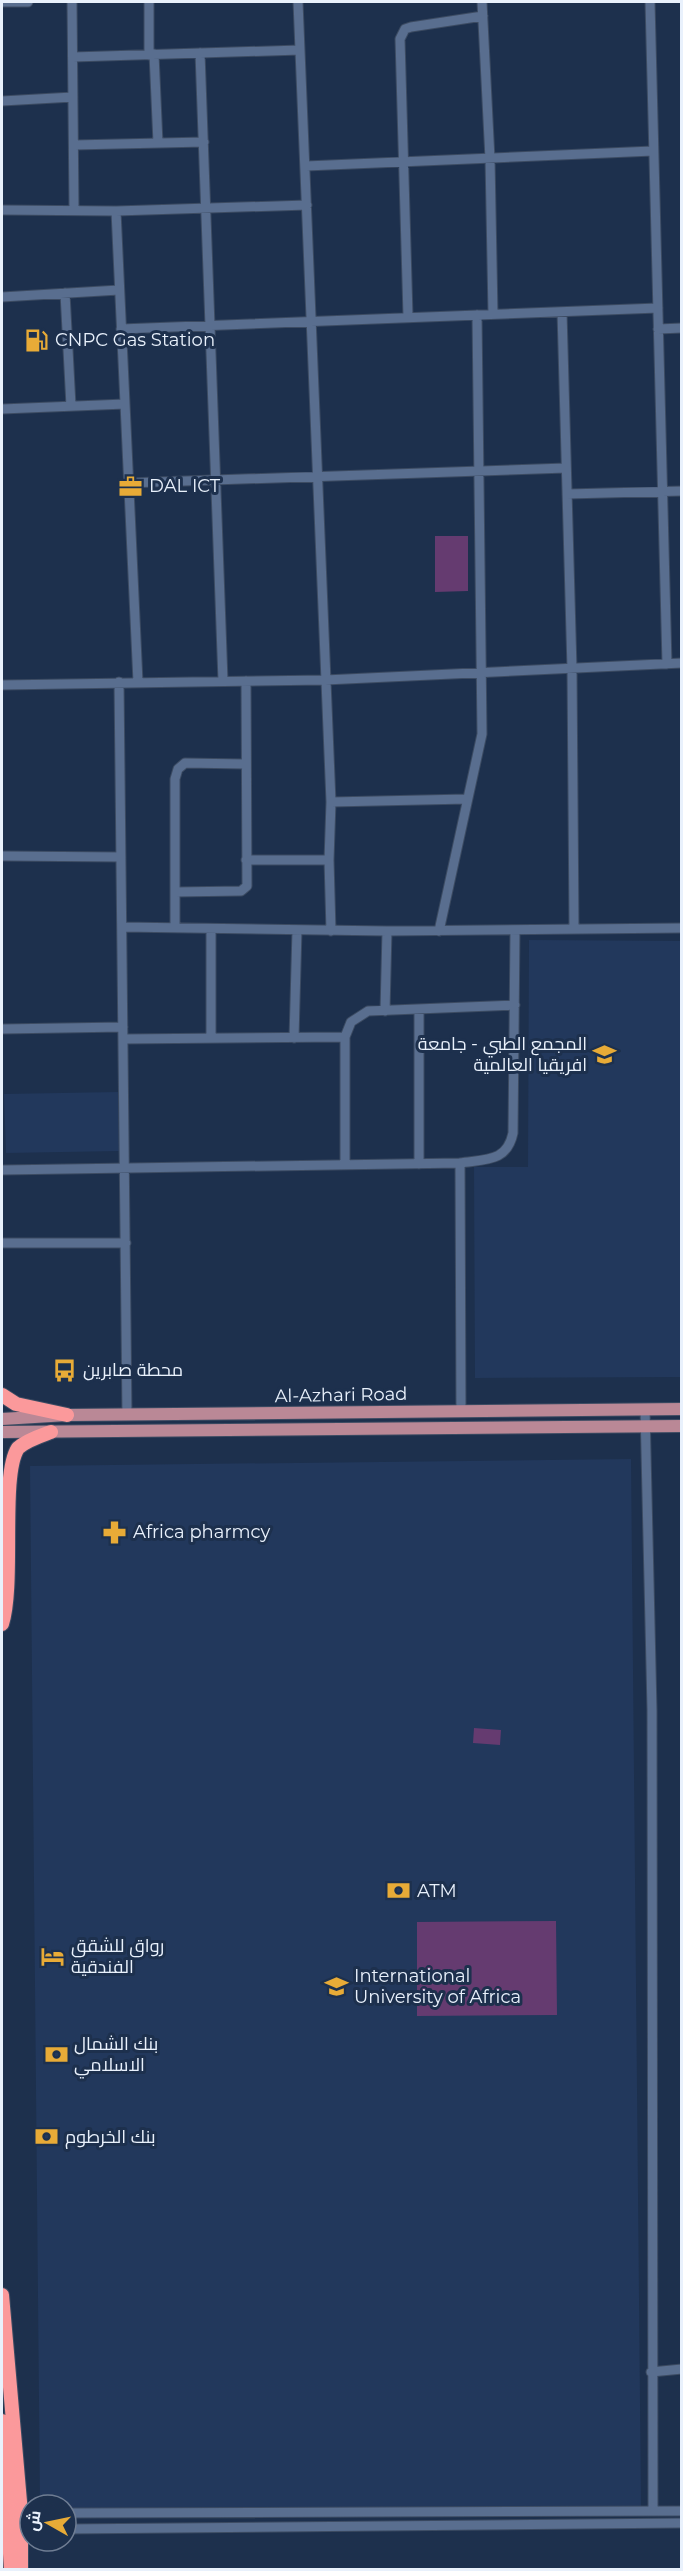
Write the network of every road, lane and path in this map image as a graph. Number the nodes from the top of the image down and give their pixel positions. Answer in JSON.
{"nodes":[{"id":1,"x":2,"y":2,"type":"edge"},
{"id":2,"x":28,"y":2,"type":"edge"},
{"id":3,"x":72,"y":2,"type":"edge"},
{"id":4,"x":148,"y":2,"type":"edge"},
{"id":5,"x":298,"y":2,"type":"edge"},
{"id":6,"x":482,"y":2,"type":"edge"},
{"id":7,"x":650,"y":2,"type":"edge"},
{"id":8,"x":483,"y":16,"type":"junction"},
{"id":9,"x":300,"y":50,"type":"junction"},
{"id":10,"x":200,"y":53,"type":"junction"},
{"id":11,"x":152,"y":55,"type":"junction"},
{"id":12,"x":73,"y":57,"type":"junction"},
{"id":13,"x":74,"y":97,"type":"junction"},
{"id":14,"x":2,"y":101,"type":"edge"},
{"id":15,"x":204,"y":142,"type":"junction"},
{"id":16,"x":158,"y":143,"type":"junction"},
{"id":17,"x":74,"y":145,"type":"junction"},
{"id":18,"x":653,"y":151,"type":"junction"},
{"id":19,"x":490,"y":159,"type":"junction"},
{"id":20,"x":403,"y":162,"type":"junction"},
{"id":21,"x":306,"y":166,"type":"junction"},
{"id":22,"x":307,"y":205,"type":"junction"},
{"id":23,"x":207,"y":209,"type":"junction"},
{"id":24,"x":2,"y":210,"type":"edge"},
{"id":25,"x":74,"y":210,"type":"junction"},
{"id":26,"x":116,"y":211,"type":"junction"},
{"id":27,"x":119,"y":290,"type":"junction"},
{"id":28,"x":66,"y":293,"type":"junction"},
{"id":29,"x":2,"y":297,"type":"edge"},
{"id":30,"x":658,"y":308,"type":"junction"},
{"id":31,"x":562,"y":312,"type":"junction"},
{"id":32,"x":493,"y":314,"type":"junction"},
{"id":33,"x":477,"y":315,"type":"junction"},
{"id":34,"x":408,"y":316,"type":"junction"},
{"id":35,"x":310,"y":320,"type":"junction"},
{"id":36,"x":208,"y":326,"type":"junction"},
{"id":37,"x":681,"y":328,"type":"edge"},
{"id":38,"x":121,"y":329,"type":"junction"},
{"id":39,"x":658,"y":329,"type":"junction"},
{"id":40,"x":124,"y":404,"type":"junction"},
{"id":41,"x":71,"y":406,"type":"junction"},
{"id":42,"x":2,"y":409,"type":"edge"},
{"id":43,"x":566,"y":468,"type":"junction"},
{"id":44,"x":478,"y":471,"type":"junction"},
{"id":45,"x":316,"y":476,"type":"junction"},
{"id":46,"x":216,"y":480,"type":"junction"},
{"id":47,"x":128,"y":483,"type":"junction"},
{"id":48,"x":681,"y":491,"type":"edge"},
{"id":49,"x":664,"y":492,"type":"junction"},
{"id":50,"x":567,"y":494,"type":"junction"},
{"id":51,"x":681,"y":663,"type":"edge"},
{"id":52,"x":667,"y":664,"type":"junction"},
{"id":53,"x":572,"y":669,"type":"junction"},
{"id":54,"x":483,"y":673,"type":"junction"},
{"id":55,"x":326,"y":680,"type":"junction"},
{"id":56,"x":223,"y":681,"type":"junction"},
{"id":57,"x":246,"y":681,"type":"junction"},
{"id":58,"x":119,"y":682,"type":"junction"},
{"id":59,"x":138,"y":682,"type":"junction"},
{"id":60,"x":2,"y":685,"type":"edge"},
{"id":61,"x":245,"y":764,"type":"junction"},
{"id":62,"x":467,"y":800,"type":"junction"},
{"id":63,"x":331,"y":802,"type":"junction"},
{"id":64,"x":2,"y":856,"type":"edge"},
{"id":65,"x":121,"y":857,"type":"junction"},
{"id":66,"x":246,"y":860,"type":"junction"},
{"id":67,"x":329,"y":860,"type":"junction"},
{"id":68,"x":175,"y":892,"type":"junction"},
{"id":69,"x":122,"y":927,"type":"junction"},
{"id":70,"x":175,"y":928,"type":"junction"},
{"id":71,"x":681,"y":928,"type":"edge"},
{"id":72,"x":211,"y":929,"type":"junction"},
{"id":73,"x":574,"y":929,"type":"junction"},
{"id":74,"x":297,"y":930,"type":"junction"},
{"id":75,"x":515,"y":930,"type":"junction"},
{"id":76,"x":331,"y":931,"type":"junction"},
{"id":77,"x":387,"y":931,"type":"junction"},
{"id":78,"x":439,"y":931,"type":"junction"},
{"id":79,"x":515,"y":1005,"type":"junction"},
{"id":80,"x":419,"y":1008,"type":"junction"},
{"id":81,"x":385,"y":1011,"type":"junction"},
{"id":82,"x":123,"y":1027,"type":"junction"},
{"id":83,"x":2,"y":1029,"type":"edge"},
{"id":84,"x":211,"y":1038,"type":"junction"},
{"id":85,"x":294,"y":1038,"type":"junction"},
{"id":86,"x":345,"y":1038,"type":"junction"},
{"id":87,"x":123,"y":1039,"type":"junction"},
{"id":88,"x":460,"y":1162,"type":"junction"},
{"id":89,"x":419,"y":1164,"type":"junction"},
{"id":90,"x":345,"y":1165,"type":"junction"},
{"id":91,"x":2,"y":1170,"type":"edge"},
{"id":92,"x":125,"y":1170,"type":"junction"},
{"id":93,"x":2,"y":1243,"type":"edge"},
{"id":94,"x":126,"y":1243,"type":"junction"},
{"id":95,"x":2,"y":1395,"type":"edge"},
{"id":96,"x":645,"y":1409,"type":"junction"},
{"id":97,"x":681,"y":1409,"type":"edge"},
{"id":98,"x":461,"y":1412,"type":"junction"},
{"id":99,"x":67,"y":1415,"type":"junction"},
{"id":100,"x":128,"y":1415,"type":"junction"},
{"id":101,"x":188,"y":1415,"type":"junction"},
{"id":102,"x":2,"y":1419,"type":"edge"},
{"id":103,"x":645,"y":1426,"type":"junction"},
{"id":104,"x":681,"y":1426,"type":"edge"},
{"id":105,"x":188,"y":1429,"type":"junction"},
{"id":106,"x":2,"y":1432,"type":"edge"},
{"id":107,"x":51,"y":1432,"type":"junction"},
{"id":108,"x":2,"y":1624,"type":"edge"},
{"id":109,"x":2,"y":2295,"type":"edge"},
{"id":110,"x":2,"y":2321,"type":"edge"},
{"id":111,"x":681,"y":2369,"type":"edge"},
{"id":112,"x":4,"y":2371,"type":"edge"},
{"id":113,"x":651,"y":2372,"type":"junction"},
{"id":114,"x":2,"y":2421,"type":"edge"},
{"id":115,"x":23,"y":2493,"type":"edge"},
{"id":116,"x":653,"y":2511,"type":"junction"},
{"id":117,"x":681,"y":2511,"type":"edge"},
{"id":118,"x":78,"y":2513,"type":"edge"},
{"id":119,"x":681,"y":2523,"type":"edge"},
{"id":120,"x":78,"y":2529,"type":"edge"},
{"id":121,"x":23,"y":2553,"type":"edge"},
{"id":122,"x":11,"y":2570,"type":"edge"},
{"id":123,"x":21,"y":2570,"type":"edge"}],
"edges":[{"from":1,"to":2,"type":"street"},
{"from":3,"to":12,"type":"street"},
{"from":4,"to":11,"type":"street"},
{"from":5,"to":9,"type":"street"},
{"from":6,"to":8,"type":"street"},
{"from":7,"to":18,"type":"street"},
{"from":8,"to":19,"type":"street"},
{"from":8,"to":20,"type":"street"},
{"from":9,"to":10,"type":"street"},
{"from":9,"to":21,"type":"street"},
{"from":10,"to":11,"type":"street"},
{"from":10,"to":15,"type":"street"},
{"from":11,"to":12,"type":"street"},
{"from":11,"to":16,"type":"street"},
{"from":12,"to":13,"type":"street"},
{"from":13,"to":14,"type":"street"},
{"from":13,"to":17,"type":"street"},
{"from":15,"to":16,"type":"street"},
{"from":15,"to":23,"type":"street"},
{"from":16,"to":17,"type":"street"},
{"from":17,"to":25,"type":"street"},
{"from":18,"to":19,"type":"street"},
{"from":18,"to":30,"type":"street"},
{"from":19,"to":20,"type":"street"},
{"from":19,"to":32,"type":"street"},
{"from":20,"to":21,"type":"street"},
{"from":20,"to":34,"type":"street"},
{"from":21,"to":22,"type":"street"},
{"from":22,"to":23,"type":"street"},
{"from":22,"to":35,"type":"street"},
{"from":23,"to":26,"type":"street"},
{"from":23,"to":36,"type":"street"},
{"from":24,"to":25,"type":"street"},
{"from":25,"to":26,"type":"street"},
{"from":26,"to":27,"type":"street"},
{"from":27,"to":28,"type":"street"},
{"from":27,"to":38,"type":"street"},
{"from":28,"to":29,"type":"street"},
{"from":28,"to":41,"type":"street"},
{"from":30,"to":31,"type":"street"},
{"from":30,"to":39,"type":"street"},
{"from":31,"to":32,"type":"street"},
{"from":31,"to":43,"type":"street"},
{"from":32,"to":33,"type":"street"},
{"from":33,"to":34,"type":"street"},
{"from":33,"to":44,"type":"street"},
{"from":34,"to":35,"type":"street"},
{"from":35,"to":36,"type":"street"},
{"from":35,"to":45,"type":"street"},
{"from":36,"to":38,"type":"street"},
{"from":36,"to":46,"type":"street"},
{"from":37,"to":39,"type":"street"},
{"from":38,"to":40,"type":"street"},
{"from":39,"to":49,"type":"street"},
{"from":40,"to":41,"type":"street"},
{"from":40,"to":47,"type":"street"},
{"from":41,"to":42,"type":"street"},
{"from":43,"to":44,"type":"street"},
{"from":43,"to":50,"type":"street"},
{"from":44,"to":45,"type":"street"},
{"from":44,"to":54,"type":"street"},
{"from":45,"to":46,"type":"street"},
{"from":45,"to":55,"type":"street"},
{"from":46,"to":47,"type":"street"},
{"from":46,"to":56,"type":"street"},
{"from":47,"to":59,"type":"street"},
{"from":48,"to":49,"type":"street"},
{"from":49,"to":50,"type":"street"},
{"from":49,"to":52,"type":"street"},
{"from":50,"to":53,"type":"street"},
{"from":51,"to":52,"type":"street"},
{"from":52,"to":53,"type":"street"},
{"from":53,"to":54,"type":"street"},
{"from":53,"to":73,"type":"street"},
{"from":54,"to":55,"type":"street"},
{"from":54,"to":62,"type":"street"},
{"from":55,"to":57,"type":"street"},
{"from":55,"to":63,"type":"street"},
{"from":56,"to":57,"type":"street"},
{"from":56,"to":59,"type":"street"},
{"from":57,"to":61,"type":"street"},
{"from":58,"to":59,"type":"street"},
{"from":58,"to":60,"type":"street"},
{"from":58,"to":65,"type":"street"},
{"from":61,"to":66,"type":"street"},
{"from":61,"to":68,"type":"street"},
{"from":62,"to":63,"type":"street"},
{"from":62,"to":78,"type":"street"},
{"from":63,"to":67,"type":"street"},
{"from":64,"to":65,"type":"street"},
{"from":65,"to":69,"type":"street"},
{"from":66,"to":67,"type":"street"},
{"from":66,"to":68,"type":"street"},
{"from":67,"to":76,"type":"street"},
{"from":68,"to":70,"type":"street"},
{"from":69,"to":70,"type":"street"},
{"from":69,"to":82,"type":"street"},
{"from":70,"to":72,"type":"street"},
{"from":71,"to":73,"type":"street"},
{"from":72,"to":74,"type":"street"},
{"from":72,"to":84,"type":"street"},
{"from":73,"to":75,"type":"street"},
{"from":74,"to":76,"type":"street"},
{"from":74,"to":85,"type":"street"},
{"from":75,"to":78,"type":"street"},
{"from":75,"to":79,"type":"street"},
{"from":76,"to":77,"type":"street"},
{"from":77,"to":78,"type":"street"},
{"from":77,"to":81,"type":"street"},
{"from":79,"to":80,"type":"street"},
{"from":79,"to":88,"type":"street"},
{"from":80,"to":81,"type":"street"},
{"from":80,"to":89,"type":"street"},
{"from":81,"to":86,"type":"street"},
{"from":82,"to":83,"type":"street"},
{"from":82,"to":87,"type":"street"},
{"from":84,"to":85,"type":"street"},
{"from":84,"to":87,"type":"street"},
{"from":85,"to":86,"type":"street"},
{"from":86,"to":90,"type":"street"},
{"from":87,"to":92,"type":"street"},
{"from":88,"to":89,"type":"street"},
{"from":88,"to":98,"type":"street"},
{"from":89,"to":90,"type":"street"},
{"from":90,"to":92,"type":"street"},
{"from":91,"to":92,"type":"street"},
{"from":92,"to":94,"type":"street"},
{"from":93,"to":94,"type":"street"},
{"from":94,"to":100,"type":"street"},
{"from":95,"to":99,"type":"highway"},
{"from":96,"to":97,"type":"main road","name":"Al-Azhari Road"},
{"from":96,"to":98,"type":"main road","name":"Al-Azhari Road"},
{"from":96,"to":103,"type":"street"},
{"from":98,"to":101,"type":"main road","name":"Al-Azhari Road"},
{"from":99,"to":100,"type":"main road","name":"Al-Azhari Road"},
{"from":99,"to":102,"type":"main road","name":"Al-Azhari Road"},
{"from":100,"to":101,"type":"main road","name":"Al-Azhari Road"},
{"from":101,"to":105,"type":"main road"},
{"from":103,"to":104,"type":"main road","name":"Al-Azhari Road"},
{"from":103,"to":105,"type":"main road","name":"Al-Azhari Road"},
{"from":103,"to":113,"type":"street"},
{"from":105,"to":107,"type":"main road","name":"Al-Azhari Road"},
{"from":106,"to":107,"type":"main road","name":"Al-Azhari Road"},
{"from":107,"to":108,"type":"highway"},
{"from":109,"to":110,"type":"highway"},
{"from":110,"to":112,"type":"highway"},
{"from":111,"to":113,"type":"street"},
{"from":112,"to":115,"type":"highway"},
{"from":113,"to":116,"type":"street"},
{"from":114,"to":122,"type":"highway"},
{"from":116,"to":117,"type":"street"},
{"from":116,"to":118,"type":"street"},
{"from":119,"to":120,"type":"street"},
{"from":121,"to":123,"type":"highway"}]}
